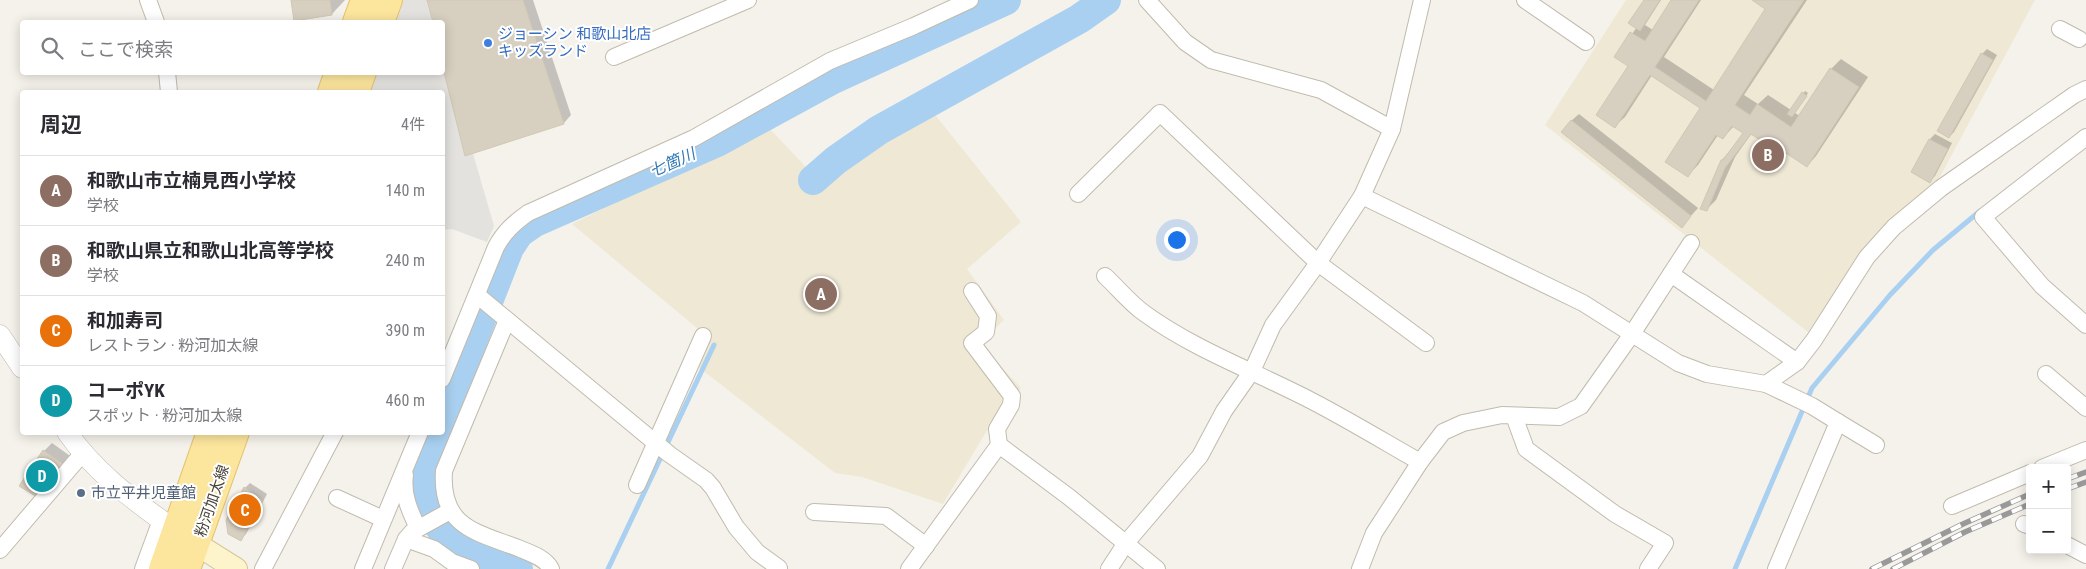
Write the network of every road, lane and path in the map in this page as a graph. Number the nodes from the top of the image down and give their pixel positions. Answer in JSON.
{"nodes":[{"id":1,"x":148,"y":0,"type":"edge"},
{"id":2,"x":364,"y":0,"type":"edge"},
{"id":3,"x":389,"y":0,"type":"edge"},
{"id":4,"x":748,"y":0,"type":"edge"},
{"id":5,"x":970,"y":0,"type":"edge"},
{"id":6,"x":1147,"y":0,"type":"edge"},
{"id":7,"x":1422,"y":0,"type":"edge"},
{"id":8,"x":1524,"y":0,"type":"edge"},
{"id":9,"x":155,"y":20,"type":"edge"},
{"id":10,"x":357,"y":20,"type":"edge"},
{"id":11,"x":382,"y":20,"type":"edge"},
{"id":12,"x":2060,"y":29,"type":"dead end"},
{"id":13,"x":2084,"y":37,"type":"edge"},
{"id":14,"x":1586,"y":42,"type":"dead end"},
{"id":15,"x":614,"y":57,"type":"dead end"},
{"id":16,"x":167,"y":75,"type":"edge"},
{"id":17,"x":337,"y":75,"type":"edge"},
{"id":18,"x":362,"y":75,"type":"edge"},
{"id":19,"x":2086,"y":89,"type":"edge"},
{"id":20,"x":169,"y":90,"type":"edge"},
{"id":21,"x":332,"y":90,"type":"edge"},
{"id":22,"x":357,"y":90,"type":"edge"},
{"id":23,"x":1392,"y":129,"type":"junction"},
{"id":24,"x":2084,"y":144,"type":"edge"},
{"id":25,"x":1078,"y":194,"type":"dead end"},
{"id":26,"x":1362,"y":196,"type":"junction"},
{"id":27,"x":1691,"y":243,"type":"dead end"},
{"id":28,"x":1318,"y":263,"type":"junction"},
{"id":29,"x":1671,"y":274,"type":"junction"},
{"id":30,"x":1105,"y":276,"type":"dead end"},
{"id":31,"x":972,"y":291,"type":"dead end"},
{"id":32,"x":480,"y":297,"type":"junction"},
{"id":33,"x":502,"y":315,"type":"junction"},
{"id":34,"x":2086,"y":325,"type":"edge"},
{"id":35,"x":1632,"y":334,"type":"junction"},
{"id":36,"x":0,"y":335,"type":"edge"},
{"id":37,"x":703,"y":336,"type":"dead end"},
{"id":38,"x":1426,"y":343,"type":"dead end"},
{"id":39,"x":1797,"y":362,"type":"junction"},
{"id":40,"x":20,"y":365,"type":"edge"},
{"id":41,"x":1252,"y":371,"type":"junction"},
{"id":42,"x":445,"y":373,"type":"edge"},
{"id":43,"x":2046,"y":374,"type":"dead end"},
{"id":44,"x":1766,"y":384,"type":"junction"},
{"id":45,"x":2086,"y":408,"type":"edge"},
{"id":46,"x":1514,"y":416,"type":"junction"},
{"id":47,"x":1838,"y":422,"type":"junction"},
{"id":48,"x":69,"y":435,"type":"edge"},
{"id":49,"x":209,"y":435,"type":"edge"},
{"id":50,"x":235,"y":435,"type":"edge"},
{"id":51,"x":332,"y":435,"type":"edge"},
{"id":52,"x":419,"y":435,"type":"edge"},
{"id":53,"x":999,"y":445,"type":"junction"},
{"id":54,"x":1876,"y":445,"type":"dead end"},
{"id":55,"x":661,"y":447,"type":"junction"},
{"id":56,"x":2086,"y":450,"type":"edge"},
{"id":57,"x":82,"y":454,"type":"junction"},
{"id":58,"x":1420,"y":462,"type":"junction"},
{"id":59,"x":407,"y":464,"type":"junction"},
{"id":60,"x":2052,"y":464,"type":"edge"},
{"id":61,"x":2026,"y":475,"type":"edge"},
{"id":62,"x":637,"y":486,"type":"dead end"},
{"id":63,"x":336,"y":498,"type":"dead end"},
{"id":64,"x":1952,"y":506,"type":"dead end"},
{"id":65,"x":814,"y":512,"type":"dead end"},
{"id":66,"x":448,"y":513,"type":"junction"},
{"id":67,"x":383,"y":519,"type":"junction"},
{"id":68,"x":416,"y":531,"type":"junction"},
{"id":69,"x":1126,"y":543,"type":"junction"},
{"id":70,"x":191,"y":544,"type":"edge"},
{"id":71,"x":926,"y":546,"type":"junction"},
{"id":72,"x":2071,"y":547,"type":"edge"},
{"id":73,"x":0,"y":550,"type":"edge"},
{"id":74,"x":2086,"y":555,"type":"edge"},
{"id":75,"x":143,"y":569,"type":"edge"},
{"id":76,"x":162,"y":569,"type":"edge"},
{"id":77,"x":187,"y":569,"type":"edge"},
{"id":78,"x":236,"y":569,"type":"edge"},
{"id":79,"x":263,"y":569,"type":"edge"},
{"id":80,"x":362,"y":569,"type":"edge"},
{"id":81,"x":393,"y":569,"type":"edge"},
{"id":82,"x":471,"y":569,"type":"edge"},
{"id":83,"x":551,"y":569,"type":"edge"},
{"id":84,"x":780,"y":569,"type":"edge"},
{"id":85,"x":909,"y":569,"type":"edge"},
{"id":86,"x":1109,"y":569,"type":"edge"},
{"id":87,"x":1158,"y":569,"type":"edge"},
{"id":88,"x":1360,"y":569,"type":"edge"},
{"id":89,"x":1648,"y":569,"type":"edge"},
{"id":90,"x":1776,"y":569,"type":"edge"}],
"edges":[{"from":1,"to":9,"type":"street"},
{"from":2,"to":10,"type":"main road"},
{"from":3,"to":11,"type":"main road"},
{"from":4,"to":15,"type":"street"},
{"from":5,"to":32,"type":"street"},
{"from":6,"to":23,"type":"street"},
{"from":7,"to":23,"type":"street"},
{"from":8,"to":14,"type":"street"},
{"from":12,"to":13,"type":"street"},
{"from":16,"to":20,"type":"street"},
{"from":17,"to":21,"type":"main road"},
{"from":18,"to":22,"type":"main road"},
{"from":19,"to":39,"type":"street"},
{"from":23,"to":26,"type":"street"},
{"from":24,"to":34,"type":"street"},
{"from":25,"to":28,"type":"street"},
{"from":26,"to":28,"type":"street"},
{"from":26,"to":35,"type":"street"},
{"from":27,"to":29,"type":"street"},
{"from":28,"to":38,"type":"street"},
{"from":28,"to":41,"type":"street"},
{"from":29,"to":35,"type":"street"},
{"from":29,"to":39,"type":"street"},
{"from":30,"to":41,"type":"street"},
{"from":31,"to":53,"type":"street"},
{"from":32,"to":33,"type":"street"},
{"from":32,"to":42,"type":"street"},
{"from":33,"to":55,"type":"street"},
{"from":33,"to":66,"type":"street"},
{"from":35,"to":44,"type":"street"},
{"from":35,"to":46,"type":"street"},
{"from":36,"to":40,"type":"street"},
{"from":37,"to":55,"type":"street"},
{"from":39,"to":44,"type":"street"},
{"from":41,"to":58,"type":"street"},
{"from":41,"to":69,"type":"street"},
{"from":43,"to":45,"type":"street"},
{"from":44,"to":47,"type":"street"},
{"from":46,"to":58,"type":"street"},
{"from":46,"to":89,"type":"street"},
{"from":47,"to":54,"type":"street"},
{"from":47,"to":90,"type":"street"},
{"from":48,"to":57,"type":"street"},
{"from":49,"to":70,"type":"main road","name":"粉河加太線"},
{"from":50,"to":70,"type":"main road","name":"粉河加太線"},
{"from":51,"to":79,"type":"street"},
{"from":52,"to":59,"type":"street"},
{"from":53,"to":69,"type":"street"},
{"from":53,"to":71,"type":"street"},
{"from":55,"to":62,"type":"street"},
{"from":55,"to":84,"type":"street"},
{"from":56,"to":60,"type":"street"},
{"from":57,"to":70,"type":"street"},
{"from":57,"to":73,"type":"street"},
{"from":58,"to":88,"type":"street"},
{"from":59,"to":67,"type":"street"},
{"from":59,"to":68,"type":"street"},
{"from":61,"to":64,"type":"street"},
{"from":63,"to":67,"type":"street"},
{"from":65,"to":71,"type":"street"},
{"from":66,"to":68,"type":"street"},
{"from":66,"to":83,"type":"street"},
{"from":67,"to":80,"type":"street"},
{"from":68,"to":81,"type":"street"},
{"from":68,"to":82,"type":"street"},
{"from":69,"to":86,"type":"street"},
{"from":69,"to":87,"type":"street"},
{"from":70,"to":75,"type":"street"},
{"from":70,"to":76,"type":"main road","name":"粉河加太線"},
{"from":70,"to":77,"type":"main road","name":"粉河加太線"},
{"from":70,"to":78,"type":"main road"},
{"from":71,"to":85,"type":"street"},
{"from":72,"to":74,"type":"street"}]}
